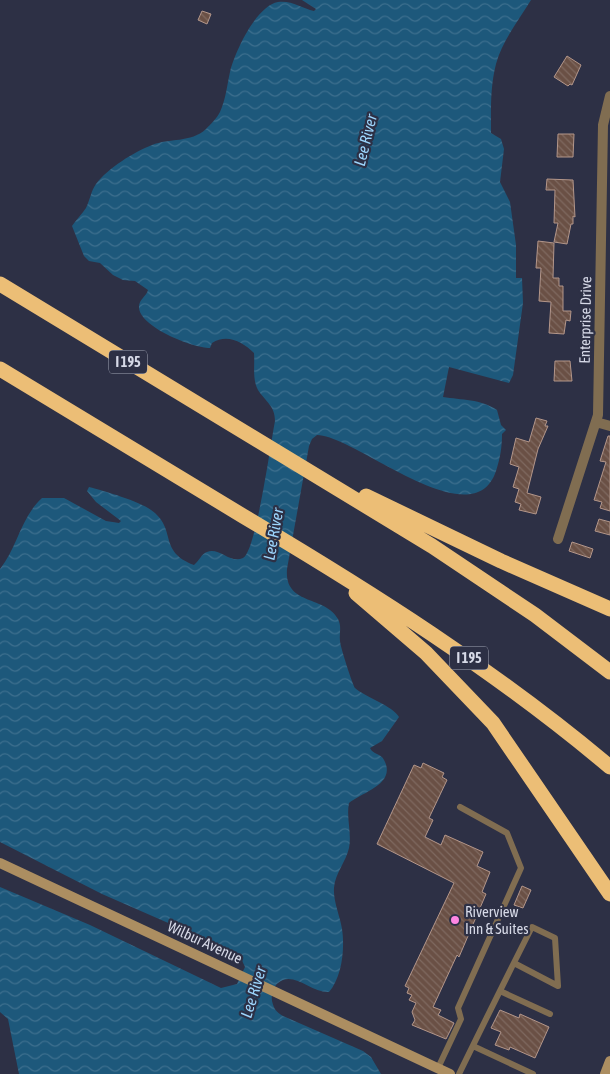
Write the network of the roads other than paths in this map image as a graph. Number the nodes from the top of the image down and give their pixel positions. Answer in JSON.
{"nodes":[{"id":1,"x":610,"y":96,"type":"edge"},
{"id":2,"x":605,"y":221,"type":"edge"},
{"id":3,"x":0,"y":284,"type":"edge"},
{"id":4,"x":0,"y":369,"type":"edge"},
{"id":5,"x":596,"y":422,"type":"junction"},
{"id":6,"x":610,"y":426,"type":"edge"},
{"id":7,"x":319,"y":477,"type":"junction"},
{"id":8,"x":558,"y":539,"type":"dead end"},
{"id":9,"x":319,"y":561,"type":"junction"},
{"id":10,"x":610,"y":609,"type":"edge"},
{"id":11,"x":610,"y":672,"type":"edge"},
{"id":12,"x":610,"y":768,"type":"edge"},
{"id":13,"x":460,"y":807,"type":"dead end"},
{"id":14,"x":0,"y":863,"type":"edge"},
{"id":15,"x":610,"y":894,"type":"edge"},
{"id":16,"x":514,"y":963,"type":"junction"},
{"id":17,"x":500,"y":991,"type":"junction"},
{"id":18,"x":550,"y":1014,"type":"dead end"},
{"id":19,"x":473,"y":1046,"type":"junction"},
{"id":20,"x":610,"y":1061,"type":"edge"},
{"id":21,"x":438,"y":1068,"type":"junction"},
{"id":22,"x":450,"y":1074,"type":"edge"},
{"id":23,"x":459,"y":1074,"type":"edge"},
{"id":24,"x":533,"y":1074,"type":"edge"},
{"id":25,"x":605,"y":1074,"type":"edge"}],
"edges":[{"from":1,"to":2,"type":"street","name":"Enterprise Drive"},
{"from":2,"to":5,"type":"street","name":"Enterprise Drive"},
{"from":3,"to":7,"type":"highway","number":"I 195"},
{"from":4,"to":9,"type":"highway","number":"I 195"},
{"from":5,"to":6,"type":"street"},
{"from":5,"to":8,"type":"street","name":"Enterprise Drive"},
{"from":7,"to":10,"type":"highway"},
{"from":7,"to":11,"type":"highway","number":"I 195"},
{"from":9,"to":12,"type":"highway","number":"I 195"},
{"from":9,"to":15,"type":"highway"},
{"from":13,"to":21,"type":"lane"},
{"from":14,"to":21,"type":"main road","name":"Wilbur Avenue"},
{"from":16,"to":16,"type":"lane"},
{"from":16,"to":17,"type":"lane"},
{"from":17,"to":18,"type":"lane"},
{"from":17,"to":19,"type":"lane"},
{"from":19,"to":23,"type":"lane"},
{"from":19,"to":24,"type":"lane"},
{"from":20,"to":25,"type":"main road"},
{"from":21,"to":22,"type":"main road","name":"Wilbur Avenue"}]}
